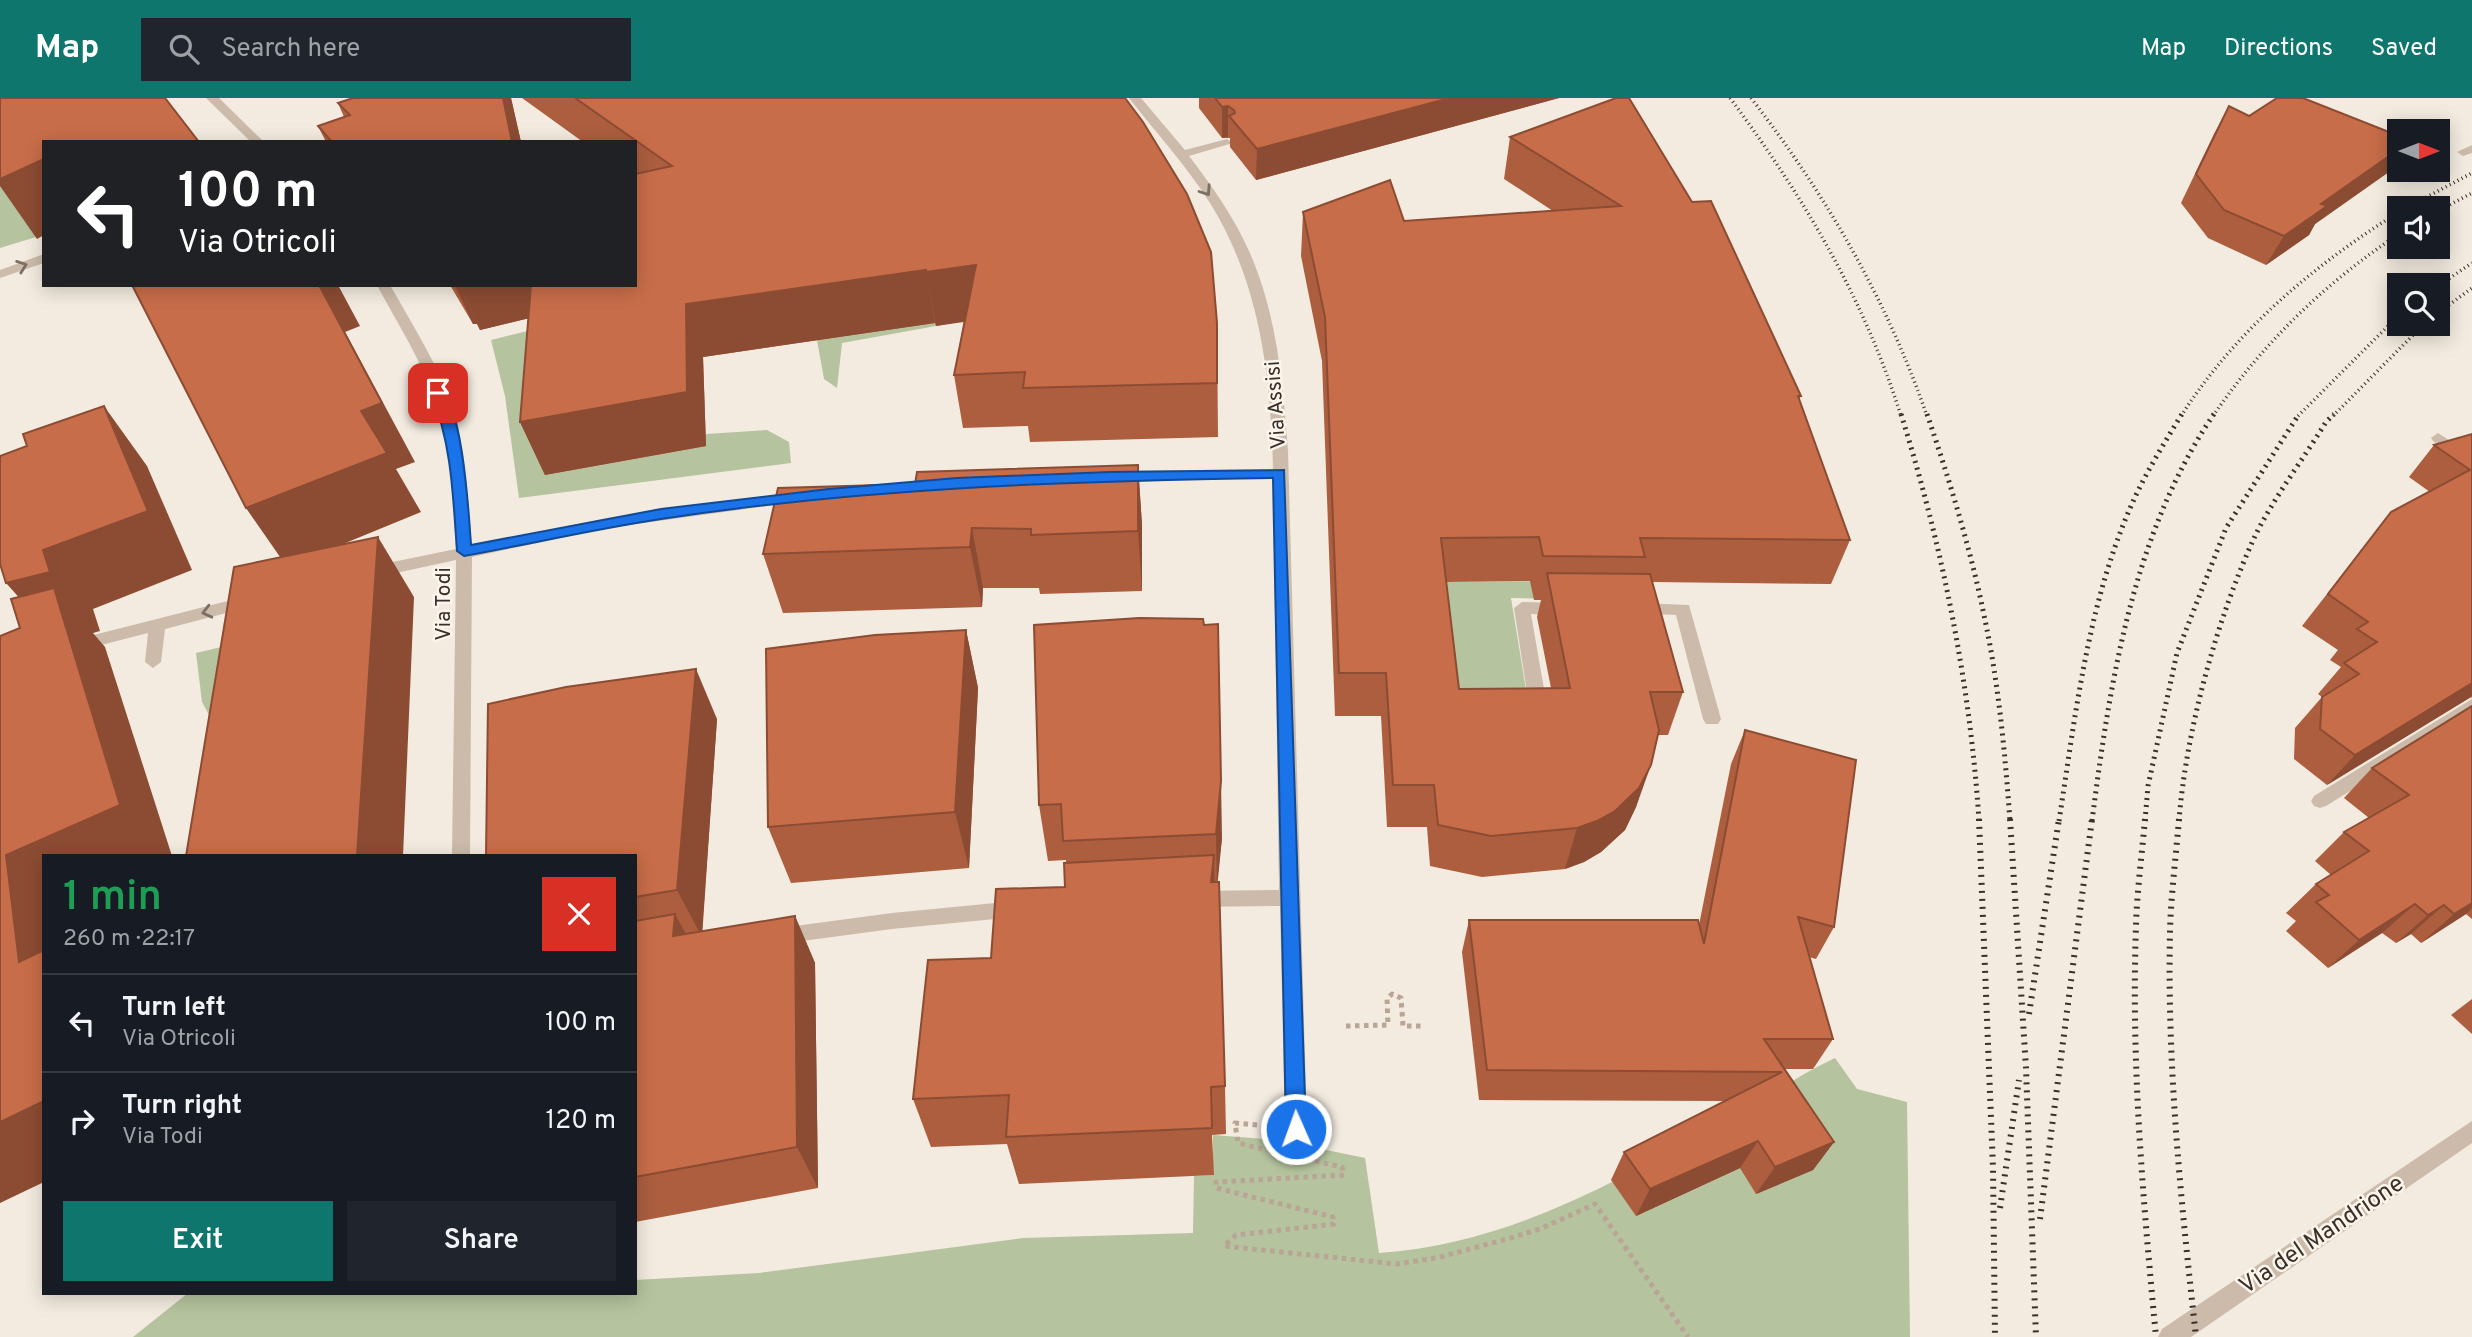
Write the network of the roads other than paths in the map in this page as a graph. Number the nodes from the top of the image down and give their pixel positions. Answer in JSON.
{"nodes":[{"id":1,"x":212,"y":98,"type":"edge"},
{"id":2,"x":1135,"y":98,"type":"edge"},
{"id":3,"x":256,"y":140,"type":"edge"},
{"id":4,"x":1227,"y":144,"type":"edge"},
{"id":5,"x":1181,"y":155,"type":"junction"},
{"id":6,"x":42,"y":259,"type":"edge"},
{"id":7,"x":0,"y":274,"type":"edge"},
{"id":8,"x":384,"y":287,"type":"edge"},
{"id":9,"x":2438,"y":438,"type":"dead end"},
{"id":10,"x":2472,"y":462,"type":"edge"},
{"id":11,"x":1279,"y":474,"type":"junction"},
{"id":12,"x":1096,"y":477,"type":"edge"},
{"id":13,"x":817,"y":495,"type":"edge"},
{"id":14,"x":464,"y":551,"type":"junction"},
{"id":15,"x":358,"y":575,"type":"edge"},
{"id":16,"x":270,"y":596,"type":"edge"},
{"id":17,"x":1575,"y":609,"type":"edge"},
{"id":18,"x":1616,"y":609,"type":"edge"},
{"id":19,"x":157,"y":624,"type":"junction"},
{"id":20,"x":65,"y":648,"type":"edge"},
{"id":21,"x":153,"y":662,"type":"dead end"},
{"id":22,"x":2472,"y":706,"type":"edge"},
{"id":23,"x":1540,"y":719,"type":"edge"},
{"id":24,"x":1712,"y":719,"type":"dead end"},
{"id":25,"x":2320,"y":801,"type":"dead end"},
{"id":26,"x":461,"y":854,"type":"edge"},
{"id":27,"x":1289,"y":898,"type":"junction"},
{"id":28,"x":1176,"y":900,"type":"edge"},
{"id":29,"x":1040,"y":907,"type":"edge"},
{"id":30,"x":765,"y":938,"type":"edge"},
{"id":31,"x":1296,"y":1129,"type":"road end"},
{"id":32,"x":2472,"y":1131,"type":"edge"},
{"id":33,"x":2170,"y":1337,"type":"edge"}],
"edges":[{"from":1,"to":3,"type":"street"},
{"from":2,"to":5,"type":"street","name":"Via Assisi"},
{"from":4,"to":5,"type":"street"},
{"from":5,"to":11,"type":"street","name":"Via Assisi","one_way":true},
{"from":7,"to":6,"type":"street","one_way":true},
{"from":8,"to":14,"type":"street","name":"Via Todi"},
{"from":9,"to":10,"type":"street"},
{"from":11,"to":12,"type":"street"},
{"from":11,"to":27,"type":"street","name":"Via Assisi"},
{"from":13,"to":14,"type":"street"},
{"from":14,"to":15,"type":"street"},
{"from":14,"to":26,"type":"street","name":"Via Todi"},
{"from":16,"to":19,"type":"street","one_way":true},
{"from":17,"to":23,"type":"street"},
{"from":18,"to":24,"type":"street"},
{"from":19,"to":20,"type":"street"},
{"from":19,"to":21,"type":"street"},
{"from":22,"to":25,"type":"street"},
{"from":27,"to":28,"type":"street"},
{"from":27,"to":31,"type":"street","name":"Via Assisi"},
{"from":29,"to":30,"type":"street"},
{"from":32,"to":33,"type":"street","name":"Via del Mandrione"}]}
